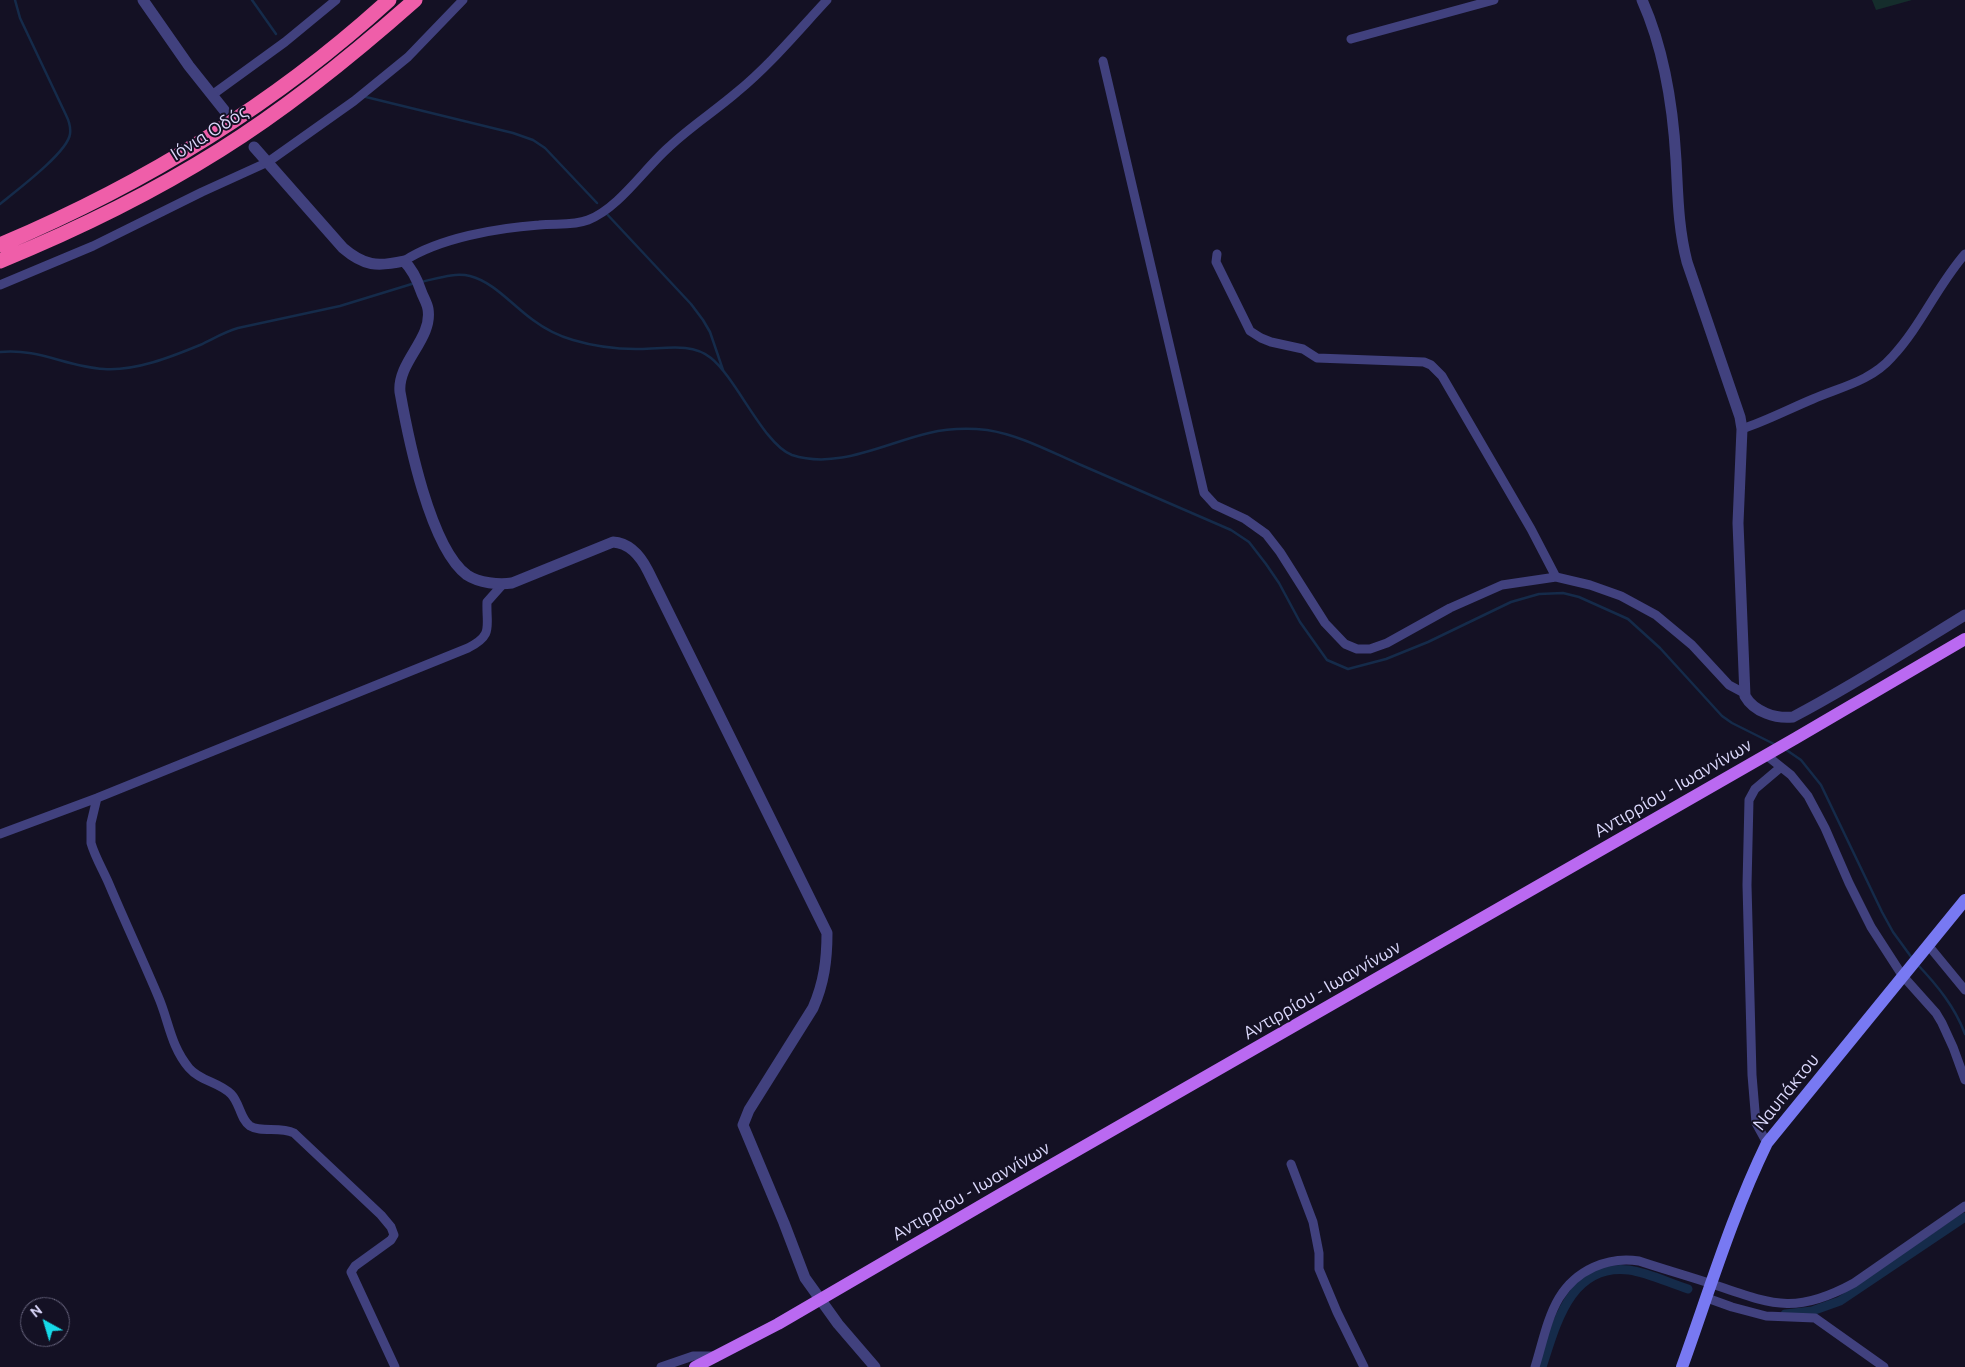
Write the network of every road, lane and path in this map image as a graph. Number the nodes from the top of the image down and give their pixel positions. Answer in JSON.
{"nodes":[{"id":1,"x":143,"y":0,"type":"edge"},
{"id":2,"x":336,"y":0,"type":"edge"},
{"id":3,"x":388,"y":0,"type":"edge"},
{"id":4,"x":415,"y":0,"type":"edge"},
{"id":5,"x":463,"y":0,"type":"edge"},
{"id":6,"x":827,"y":0,"type":"edge"},
{"id":7,"x":1494,"y":0,"type":"edge"},
{"id":8,"x":1642,"y":0,"type":"edge"},
{"id":9,"x":1351,"y":39,"type":"dead end"},
{"id":10,"x":1103,"y":61,"type":"dead end"},
{"id":11,"x":212,"y":95,"type":"junction"},
{"id":12,"x":224,"y":110,"type":"dead end"},
{"id":13,"x":254,"y":147,"type":"dead end"},
{"id":14,"x":268,"y":162,"type":"junction"},
{"id":15,"x":0,"y":245,"type":"edge"},
{"id":16,"x":1216,"y":254,"type":"dead end"},
{"id":17,"x":1965,"y":254,"type":"edge"},
{"id":18,"x":0,"y":261,"type":"edge"},
{"id":19,"x":404,"y":261,"type":"junction"},
{"id":20,"x":0,"y":285,"type":"edge"},
{"id":21,"x":1742,"y":429,"type":"junction"},
{"id":22,"x":1556,"y":577,"type":"junction"},
{"id":23,"x":503,"y":584,"type":"junction"},
{"id":24,"x":1965,"y":615,"type":"edge"},
{"id":25,"x":1965,"y":639,"type":"edge"},
{"id":26,"x":1744,"y":693,"type":"junction"},
{"id":27,"x":1793,"y":717,"type":"junction"},
{"id":28,"x":1800,"y":736,"type":"junction"},
{"id":29,"x":1768,"y":754,"type":"junction"},
{"id":30,"x":1781,"y":767,"type":"junction"},
{"id":31,"x":97,"y":798,"type":"junction"},
{"id":32,"x":0,"y":834,"type":"edge"},
{"id":33,"x":1965,"y":900,"type":"edge"},
{"id":34,"x":1923,"y":950,"type":"junction"},
{"id":35,"x":1904,"y":973,"type":"junction"},
{"id":36,"x":1965,"y":990,"type":"edge"},
{"id":37,"x":1965,"y":1080,"type":"edge"},
{"id":38,"x":1767,"y":1143,"type":"junction"},
{"id":39,"x":1291,"y":1164,"type":"dead end"},
{"id":40,"x":1965,"y":1206,"type":"edge"},
{"id":41,"x":1711,"y":1284,"type":"junction"},
{"id":42,"x":1707,"y":1298,"type":"junction"},
{"id":43,"x":818,"y":1299,"type":"junction"},
{"id":44,"x":717,"y":1356,"type":"junction"},
{"id":45,"x":395,"y":1367,"type":"edge"},
{"id":46,"x":661,"y":1367,"type":"edge"},
{"id":47,"x":695,"y":1367,"type":"edge"},
{"id":48,"x":874,"y":1367,"type":"edge"},
{"id":49,"x":1364,"y":1367,"type":"edge"},
{"id":50,"x":1535,"y":1367,"type":"edge"},
{"id":51,"x":1682,"y":1367,"type":"edge"},
{"id":52,"x":1884,"y":1367,"type":"edge"}],
"edges":[{"from":1,"to":11,"type":"street"},
{"from":2,"to":11,"type":"street"},
{"from":3,"to":15,"type":"highway","name":"Ιόνια Οδός"},
{"from":4,"to":18,"type":"highway","name":"Ιόνια Οδός"},
{"from":5,"to":14,"type":"street"},
{"from":6,"to":19,"type":"street"},
{"from":7,"to":9,"type":"street"},
{"from":8,"to":21,"type":"street"},
{"from":10,"to":22,"type":"street"},
{"from":11,"to":12,"type":"street"},
{"from":13,"to":14,"type":"street"},
{"from":14,"to":19,"type":"street"},
{"from":14,"to":20,"type":"street"},
{"from":16,"to":22,"type":"street"},
{"from":17,"to":21,"type":"street"},
{"from":19,"to":23,"type":"street"},
{"from":21,"to":26,"type":"street"},
{"from":22,"to":26,"type":"street"},
{"from":23,"to":31,"type":"street"},
{"from":23,"to":43,"type":"street"},
{"from":24,"to":27,"type":"street"},
{"from":25,"to":28,"type":"main road","name":"Αντιρρίου - Ιωαννίνων"},
{"from":26,"to":27,"type":"street"},
{"from":27,"to":28,"type":"street"},
{"from":28,"to":29,"type":"main road","name":"Αντιρρίου - Ιωαννίνων"},
{"from":29,"to":30,"type":"street"},
{"from":29,"to":43,"type":"main road","name":"Αντιρρίου - Ιωαννίνων"},
{"from":30,"to":35,"type":"street"},
{"from":30,"to":38,"type":"street"},
{"from":31,"to":32,"type":"street"},
{"from":31,"to":45,"type":"street"},
{"from":33,"to":34,"type":"main road","name":"Ναυπάκτου"},
{"from":34,"to":35,"type":"main road","name":"Ναυπάκτου"},
{"from":34,"to":36,"type":"street"},
{"from":35,"to":37,"type":"street"},
{"from":35,"to":38,"type":"main road","name":"Ναυπάκτου"},
{"from":38,"to":41,"type":"main road","name":"Ναυπάκτου"},
{"from":39,"to":49,"type":"street"},
{"from":40,"to":41,"type":"street"},
{"from":41,"to":42,"type":"main road","name":"Ναυπάκτου"},
{"from":41,"to":50,"type":"street"},
{"from":42,"to":51,"type":"main road","name":"Ναυπάκτου"},
{"from":42,"to":52,"type":"street"},
{"from":43,"to":44,"type":"main road","name":"Αντιρρίου - Ιωαννίνων"},
{"from":43,"to":48,"type":"street"},
{"from":44,"to":46,"type":"street"},
{"from":44,"to":47,"type":"main road","name":"Αντιρρίου - Ιωαννίνων"}]}
